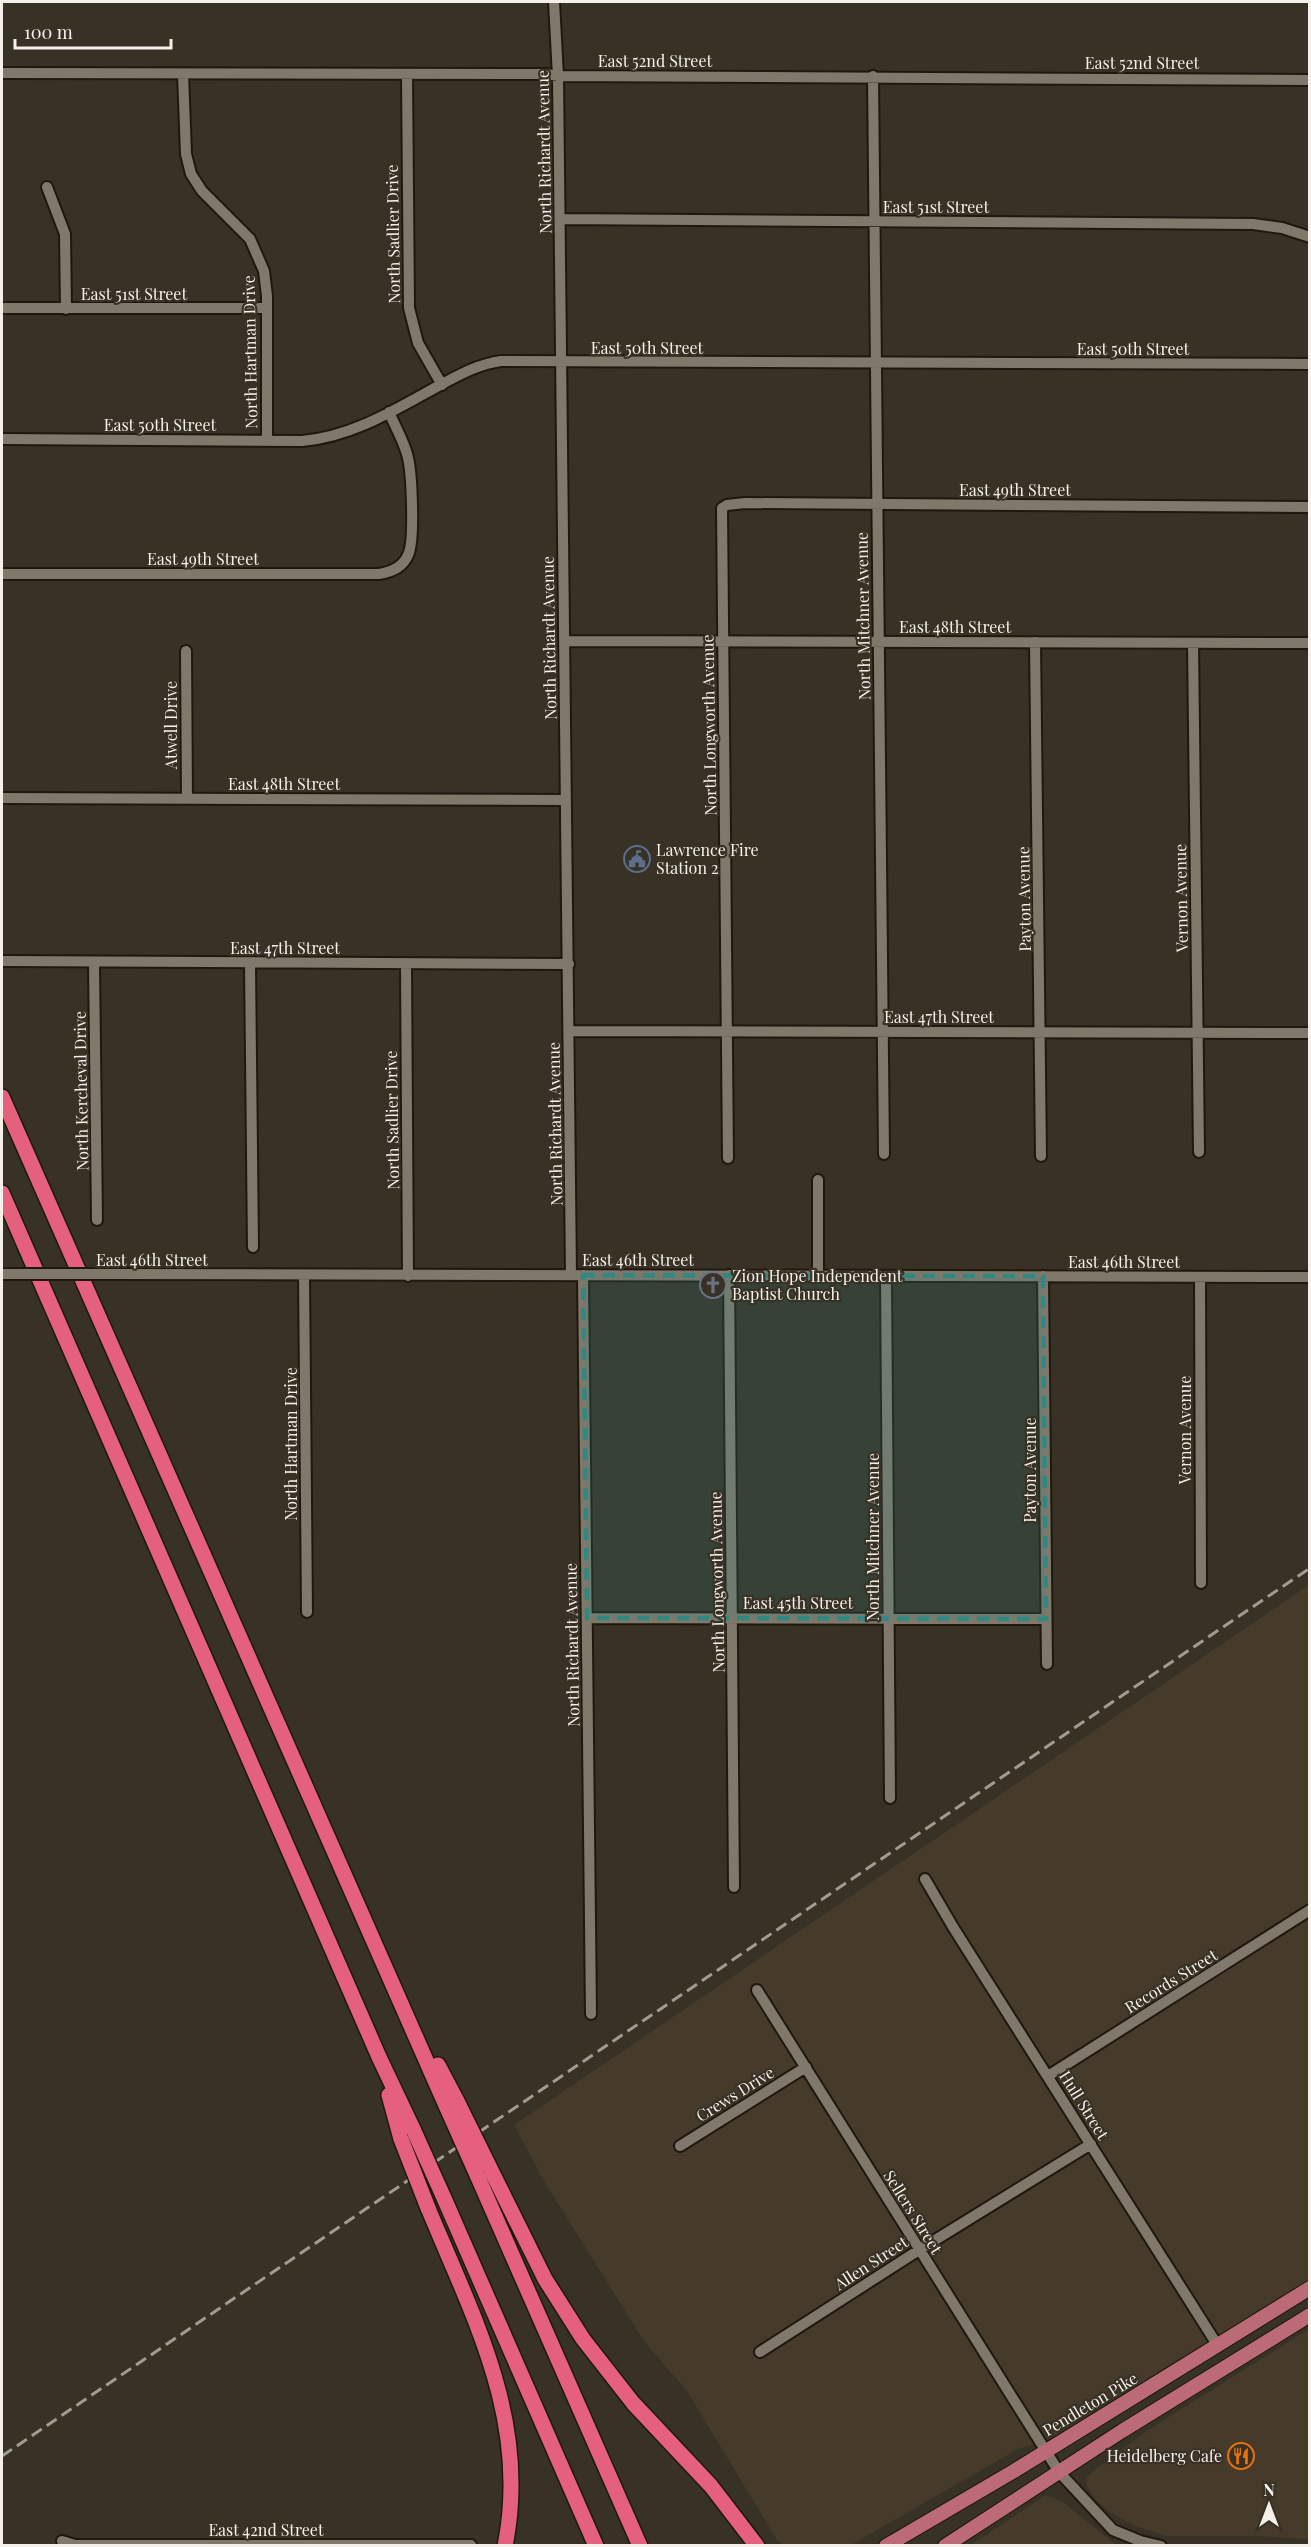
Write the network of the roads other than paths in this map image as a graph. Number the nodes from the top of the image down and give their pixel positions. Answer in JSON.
{"nodes":[{"id":1,"x":554,"y":2,"type":"edge"},
{"id":2,"x":2,"y":73,"type":"edge"},
{"id":3,"x":183,"y":74,"type":"junction"},
{"id":4,"x":406,"y":75,"type":"junction"},
{"id":5,"x":558,"y":76,"type":"junction"},
{"id":6,"x":873,"y":76,"type":"junction"},
{"id":7,"x":1310,"y":80,"type":"edge"},
{"id":8,"x":47,"y":187,"type":"dead end"},
{"id":9,"x":560,"y":219,"type":"junction"},
{"id":10,"x":873,"y":221,"type":"junction"},
{"id":11,"x":1310,"y":237,"type":"edge"},
{"id":12,"x":2,"y":308,"type":"edge"},
{"id":13,"x":267,"y":308,"type":"junction"},
{"id":14,"x":66,"y":309,"type":"junction"},
{"id":15,"x":561,"y":362,"type":"junction"},
{"id":16,"x":875,"y":363,"type":"junction"},
{"id":17,"x":1310,"y":364,"type":"edge"},
{"id":18,"x":442,"y":385,"type":"junction"},
{"id":19,"x":389,"y":412,"type":"junction"},
{"id":20,"x":2,"y":439,"type":"edge"},
{"id":21,"x":267,"y":440,"type":"junction"},
{"id":22,"x":877,"y":504,"type":"junction"},
{"id":23,"x":1310,"y":507,"type":"edge"},
{"id":24,"x":722,"y":508,"type":"joint"},
{"id":25,"x":2,"y":574,"type":"edge"},
{"id":26,"x":565,"y":641,"type":"junction"},
{"id":27,"x":724,"y":641,"type":"junction"},
{"id":28,"x":878,"y":642,"type":"junction"},
{"id":29,"x":1035,"y":642,"type":"junction"},
{"id":30,"x":1193,"y":643,"type":"junction"},
{"id":31,"x":1310,"y":643,"type":"edge"},
{"id":32,"x":186,"y":651,"type":"dead end"},
{"id":33,"x":2,"y":798,"type":"edge"},
{"id":34,"x":187,"y":799,"type":"junction"},
{"id":35,"x":566,"y":800,"type":"junction"},
{"id":36,"x":2,"y":961,"type":"edge"},
{"id":37,"x":94,"y":962,"type":"junction"},
{"id":38,"x":250,"y":964,"type":"junction"},
{"id":39,"x":405,"y":964,"type":"junction"},
{"id":40,"x":569,"y":964,"type":"junction"},
{"id":41,"x":569,"y":1031,"type":"junction"},
{"id":42,"x":728,"y":1032,"type":"junction"},
{"id":43,"x":884,"y":1032,"type":"junction"},
{"id":44,"x":1041,"y":1033,"type":"junction"},
{"id":45,"x":1197,"y":1033,"type":"junction"},
{"id":46,"x":1310,"y":1033,"type":"edge"},
{"id":47,"x":2,"y":1097,"type":"edge"},
{"id":48,"x":1199,"y":1152,"type":"dead end"},
{"id":49,"x":884,"y":1154,"type":"dead end"},
{"id":50,"x":1041,"y":1156,"type":"dead end"},
{"id":51,"x":728,"y":1158,"type":"dead end"},
{"id":52,"x":818,"y":1180,"type":"dead end"},
{"id":53,"x":2,"y":1193,"type":"edge"},
{"id":54,"x":97,"y":1220,"type":"dead end"},
{"id":55,"x":253,"y":1247,"type":"dead end"},
{"id":56,"x":2,"y":1274,"type":"edge"},
{"id":57,"x":304,"y":1275,"type":"junction"},
{"id":58,"x":577,"y":1275,"type":"junction"},
{"id":59,"x":729,"y":1275,"type":"junction"},
{"id":60,"x":408,"y":1276,"type":"junction"},
{"id":61,"x":818,"y":1276,"type":"junction"},
{"id":62,"x":886,"y":1276,"type":"junction"},
{"id":63,"x":1043,"y":1276,"type":"junction"},
{"id":64,"x":1200,"y":1277,"type":"junction"},
{"id":65,"x":1310,"y":1277,"type":"edge"},
{"id":66,"x":1201,"y":1583,"type":"dead end"},
{"id":67,"x":307,"y":1612,"type":"dead end"},
{"id":68,"x":587,"y":1618,"type":"junction"},
{"id":69,"x":732,"y":1618,"type":"junction"},
{"id":70,"x":888,"y":1619,"type":"junction"},
{"id":71,"x":1046,"y":1619,"type":"junction"},
{"id":72,"x":1047,"y":1664,"type":"dead end"},
{"id":73,"x":890,"y":1798,"type":"dead end"},
{"id":74,"x":925,"y":1879,"type":"dead end"},
{"id":75,"x":734,"y":1887,"type":"dead end"},
{"id":76,"x":1310,"y":1910,"type":"edge"},
{"id":77,"x":757,"y":1990,"type":"dead end"},
{"id":78,"x":591,"y":2014,"type":"dead end"},
{"id":79,"x":806,"y":2067,"type":"junction"},
{"id":80,"x":1048,"y":2076,"type":"junction"},
{"id":81,"x":408,"y":2135,"type":"junction"},
{"id":82,"x":1091,"y":2144,"type":"junction"},
{"id":83,"x":680,"y":2146,"type":"dead end"},
{"id":84,"x":483,"y":2170,"type":"junction"},
{"id":85,"x":919,"y":2250,"type":"junction"},
{"id":86,"x":1310,"y":2289,"type":"edge"},
{"id":87,"x":1310,"y":2314,"type":"edge"},
{"id":88,"x":1218,"y":2346,"type":"junction"},
{"id":89,"x":760,"y":2352,"type":"dead end"},
{"id":90,"x":1046,"y":2450,"type":"junction"},
{"id":91,"x":1059,"y":2472,"type":"junction"},
{"id":92,"x":62,"y":2541,"type":"dead end"},
{"id":93,"x":247,"y":2545,"type":"edge"},
{"id":94,"x":471,"y":2545,"type":"edge"},
{"id":95,"x":505,"y":2546,"type":"edge"},
{"id":96,"x":596,"y":2546,"type":"edge"},
{"id":97,"x":640,"y":2546,"type":"edge"},
{"id":98,"x":757,"y":2546,"type":"edge"},
{"id":99,"x":886,"y":2546,"type":"edge"},
{"id":100,"x":945,"y":2546,"type":"edge"},
{"id":101,"x":1161,"y":2546,"type":"edge"}],
"edges":[{"from":1,"to":5,"type":"street","name":"North Richardt Avenue"},
{"from":2,"to":3,"type":"street","name":"East 52nd Street"},
{"from":3,"to":4,"type":"street","name":"East 52nd Street"},
{"from":3,"to":13,"type":"street","name":"North Hartman Drive"},
{"from":4,"to":5,"type":"street","name":"East 52nd Street"},
{"from":4,"to":18,"type":"street","name":"North Sadlier Drive"},
{"from":5,"to":6,"type":"street","name":"East 52nd Street"},
{"from":5,"to":9,"type":"street","name":"North Richardt Avenue"},
{"from":6,"to":7,"type":"street","name":"East 52nd Street"},
{"from":6,"to":10,"type":"street","name":"North Mitchner Avenue"},
{"from":8,"to":14,"type":"street"},
{"from":9,"to":10,"type":"street","name":"East 51st Street"},
{"from":9,"to":15,"type":"street","name":"North Richardt Avenue"},
{"from":10,"to":11,"type":"street","name":"East 51st Street"},
{"from":10,"to":16,"type":"street","name":"North Mitchner Avenue"},
{"from":12,"to":14,"type":"street","name":"East 51st Street"},
{"from":13,"to":14,"type":"street","name":"East 51st Street"},
{"from":13,"to":21,"type":"street","name":"North Hartman Drive"},
{"from":15,"to":16,"type":"street","name":"East 50th Street"},
{"from":15,"to":18,"type":"street","name":"East 50th Street"},
{"from":15,"to":26,"type":"street","name":"North Richardt Avenue"},
{"from":16,"to":17,"type":"street","name":"East 50th Street"},
{"from":16,"to":22,"type":"street","name":"North Mitchner Avenue"},
{"from":18,"to":19,"type":"street","name":"East 50th Street"},
{"from":19,"to":21,"type":"street","name":"East 50th Street"},
{"from":19,"to":25,"type":"street","name":"East 49th Street"},
{"from":20,"to":21,"type":"street","name":"East 50th Street"},
{"from":22,"to":23,"type":"street","name":"East 49th Street"},
{"from":22,"to":24,"type":"street","name":"East 49th Street"},
{"from":22,"to":28,"type":"street","name":"North Mitchner Avenue"},
{"from":24,"to":27,"type":"street","name":"North Longworth Avenue"},
{"from":26,"to":27,"type":"street","name":"East 48th Street"},
{"from":26,"to":35,"type":"street","name":"North Richardt Avenue"},
{"from":27,"to":28,"type":"street","name":"East 48th Street"},
{"from":27,"to":42,"type":"street","name":"North Longworth Avenue"},
{"from":28,"to":29,"type":"street","name":"East 48th Street"},
{"from":28,"to":43,"type":"street","name":"North Mitchner Avenue"},
{"from":29,"to":30,"type":"street","name":"East 48th Street"},
{"from":29,"to":44,"type":"street","name":"Payton Avenue"},
{"from":30,"to":31,"type":"street","name":"East 48th Street"},
{"from":30,"to":45,"type":"street","name":"Vernon Avenue"},
{"from":32,"to":34,"type":"street","name":"Atwell Drive"},
{"from":33,"to":34,"type":"street","name":"East 48th Street"},
{"from":34,"to":35,"type":"street","name":"East 48th Street"},
{"from":35,"to":40,"type":"street","name":"North Richardt Avenue"},
{"from":36,"to":37,"type":"street","name":"East 47th Street"},
{"from":37,"to":38,"type":"street","name":"East 47th Street"},
{"from":37,"to":54,"type":"street","name":"North Kercheval Drive"},
{"from":38,"to":39,"type":"street","name":"East 47th Street"},
{"from":38,"to":55,"type":"street"},
{"from":39,"to":40,"type":"street","name":"East 47th Street"},
{"from":39,"to":60,"type":"street","name":"North Sadlier Drive"},
{"from":40,"to":41,"type":"street","name":"North Richardt Avenue"},
{"from":41,"to":42,"type":"street","name":"East 47th Street"},
{"from":41,"to":58,"type":"street","name":"North Richardt Avenue"},
{"from":42,"to":43,"type":"street","name":"East 47th Street"},
{"from":42,"to":51,"type":"street","name":"North Longworth Avenue"},
{"from":43,"to":44,"type":"street","name":"East 47th Street"},
{"from":43,"to":49,"type":"street","name":"North Mitchner Avenue"},
{"from":44,"to":45,"type":"street","name":"East 47th Street"},
{"from":44,"to":50,"type":"street","name":"Payton Avenue"},
{"from":45,"to":46,"type":"street","name":"East 47th Street"},
{"from":45,"to":48,"type":"street","name":"Vernon Avenue"},
{"from":47,"to":84,"type":"highway","bridge":true},
{"from":52,"to":61,"type":"street"},
{"from":53,"to":81,"type":"highway"},
{"from":56,"to":57,"type":"street","name":"East 46th Street","bridge":true},
{"from":57,"to":60,"type":"street","name":"East 46th Street"},
{"from":57,"to":67,"type":"street","name":"North Hartman Drive"},
{"from":58,"to":59,"type":"street","name":"East 46th Street"},
{"from":58,"to":60,"type":"street","name":"East 46th Street"},
{"from":58,"to":68,"type":"street","name":"North Richardt Avenue"},
{"from":59,"to":61,"type":"street","name":"East 46th Street"},
{"from":59,"to":69,"type":"street","name":"North Longworth Avenue"},
{"from":61,"to":62,"type":"street","name":"East 46th Street"},
{"from":62,"to":63,"type":"street","name":"East 46th Street"},
{"from":62,"to":70,"type":"street","name":"North Mitchner Avenue"},
{"from":63,"to":64,"type":"street","name":"East 46th Street"},
{"from":63,"to":71,"type":"street","name":"Payton Avenue"},
{"from":64,"to":65,"type":"street","name":"East 46th Street"},
{"from":64,"to":66,"type":"street","name":"Vernon Avenue"},
{"from":68,"to":69,"type":"street","name":"East 45th Street"},
{"from":68,"to":78,"type":"street","name":"North Richardt Avenue"},
{"from":69,"to":70,"type":"street","name":"East 45th Street"},
{"from":69,"to":75,"type":"street","name":"North Longworth Avenue"},
{"from":70,"to":71,"type":"street","name":"East 45th Street"},
{"from":70,"to":73,"type":"street","name":"North Mitchner Avenue"},
{"from":71,"to":72,"type":"street","name":"Payton Avenue"},
{"from":74,"to":80,"type":"street","name":"Hull Street"},
{"from":76,"to":80,"type":"street","name":"Records Street"},
{"from":77,"to":79,"type":"street","name":"Sellers Street"},
{"from":79,"to":83,"type":"street","name":"Crews Drive"},
{"from":79,"to":85,"type":"street","name":"Sellers Street"},
{"from":80,"to":82,"type":"street","name":"Hull Street"},
{"from":81,"to":95,"type":"highway","bridge":true},
{"from":81,"to":96,"type":"highway","bridge":true},
{"from":82,"to":85,"type":"street","name":"Allen Street"},
{"from":82,"to":88,"type":"street","name":"Hull Street"},
{"from":84,"to":97,"type":"highway"},
{"from":84,"to":98,"type":"highway"},
{"from":85,"to":89,"type":"street","name":"Allen Street"},
{"from":85,"to":90,"type":"street","name":"Sellers Street"},
{"from":86,"to":88,"type":"main road","name":"Pendleton Pike"},
{"from":87,"to":91,"type":"main road"},
{"from":88,"to":90,"type":"main road","name":"Pendleton Pike"},
{"from":90,"to":91,"type":"street"},
{"from":90,"to":99,"type":"main road","name":"Pendleton Pike"},
{"from":91,"to":100,"type":"main road"},
{"from":91,"to":101,"type":"street"},
{"from":92,"to":93,"type":"street","name":"East 42nd Street"},
{"from":93,"to":94,"type":"street","name":"East 42nd Street"}]}
